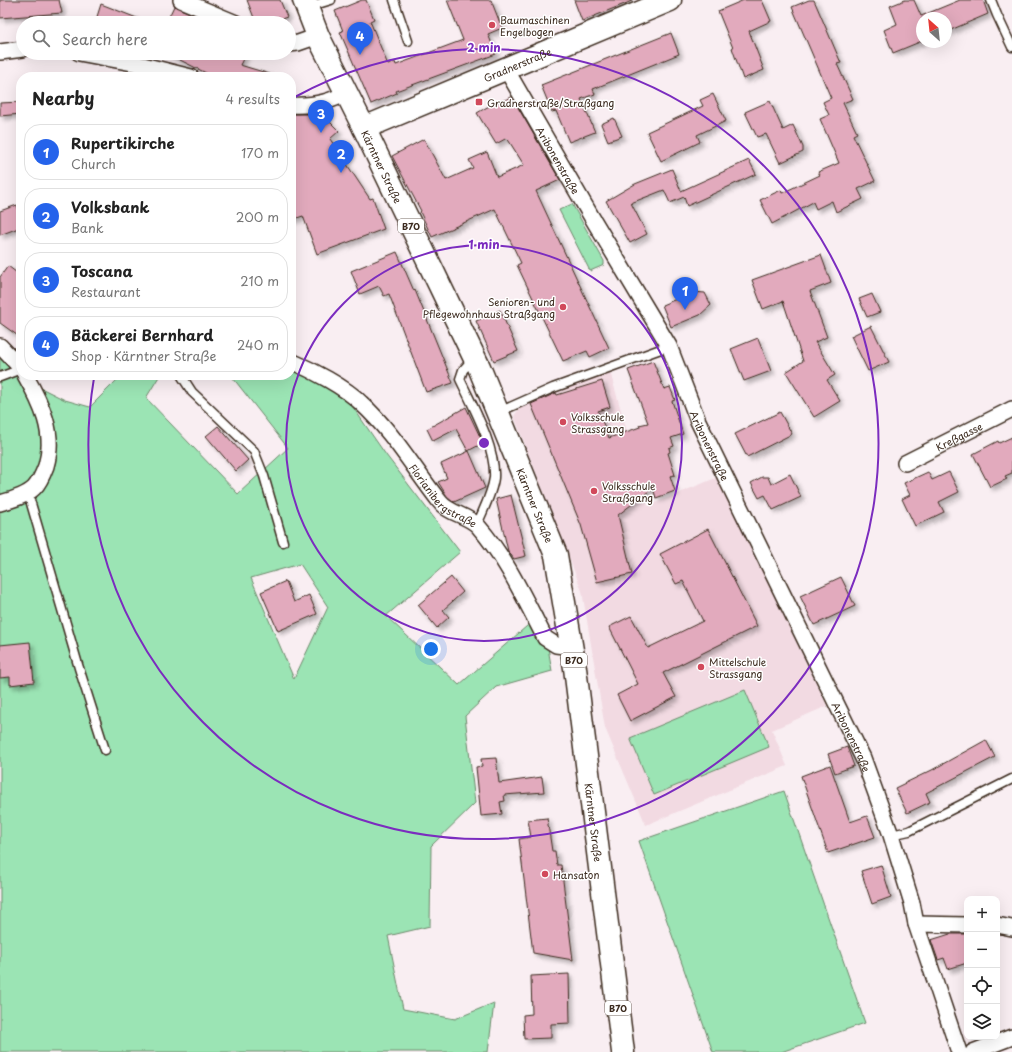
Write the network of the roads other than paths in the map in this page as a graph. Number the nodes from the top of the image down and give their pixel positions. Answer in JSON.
{"nodes":[{"id":1,"x":181,"y":0,"type":"edge"},
{"id":2,"x":330,"y":0,"type":"edge"},
{"id":3,"x":394,"y":0,"type":"edge"},
{"id":4,"x":670,"y":0,"type":"edge"},
{"id":5,"x":991,"y":0,"type":"edge"},
{"id":6,"x":305,"y":4,"type":"edge"},
{"id":7,"x":219,"y":16,"type":"edge"},
{"id":8,"x":318,"y":36,"type":"junction"},
{"id":9,"x":408,"y":41,"type":"dead end"},
{"id":10,"x":296,"y":43,"type":"edge"},
{"id":11,"x":1012,"y":47,"type":"edge"},
{"id":12,"x":16,"y":50,"type":"edge"},
{"id":13,"x":0,"y":52,"type":"edge"},
{"id":14,"x":116,"y":60,"type":"edge"},
{"id":15,"x":506,"y":69,"type":"junction"},
{"id":16,"x":171,"y":72,"type":"edge"},
{"id":17,"x":347,"y":92,"type":"junction"},
{"id":18,"x":296,"y":105,"type":"edge"},
{"id":19,"x":364,"y":128,"type":"junction"},
{"id":20,"x":0,"y":346,"type":"edge"},
{"id":21,"x":669,"y":346,"type":"junction"},
{"id":22,"x":474,"y":358,"type":"junction"},
{"id":23,"x":16,"y":363,"type":"edge"},
{"id":24,"x":296,"y":363,"type":"edge"},
{"id":25,"x":16,"y":370,"type":"edge"},
{"id":26,"x":0,"y":377,"type":"edge"},
{"id":27,"x":28,"y":380,"type":"edge"},
{"id":28,"x":184,"y":380,"type":"edge"},
{"id":29,"x":1012,"y":409,"type":"edge"},
{"id":30,"x":498,"y":412,"type":"junction"},
{"id":31,"x":905,"y":464,"type":"dead end"},
{"id":32,"x":25,"y":493,"type":"junction"},
{"id":33,"x":0,"y":503,"type":"edge"},
{"id":34,"x":477,"y":525,"type":"junction"},
{"id":35,"x":283,"y":542,"type":"dead end"},
{"id":36,"x":572,"y":647,"type":"junction"},
{"id":37,"x":105,"y":750,"type":"dead end"},
{"id":38,"x":1012,"y":779,"type":"edge"},
{"id":39,"x":890,"y":835,"type":"junction"},
{"id":40,"x":916,"y":924,"type":"junction"},
{"id":41,"x":964,"y":925,"type":"edge"},
{"id":42,"x":1000,"y":926,"type":"edge"},
{"id":43,"x":1012,"y":928,"type":"edge"},
{"id":44,"x":1012,"y":1038,"type":"edge"},
{"id":45,"x":623,"y":1052,"type":"edge"},
{"id":46,"x":958,"y":1052,"type":"edge"},
{"id":47,"x":973,"y":1052,"type":"edge"}],
"edges":[{"from":1,"to":7,"type":"street"},
{"from":2,"to":6,"type":"lane"},
{"from":3,"to":9,"type":"lane"},
{"from":4,"to":15,"type":"main road","name":"Gradnerstraße"},
{"from":5,"to":11,"type":"lane"},
{"from":6,"to":8,"type":"main road","name":"Kärntner Straße","number":"B70"},
{"from":8,"to":10,"type":"street"},
{"from":8,"to":17,"type":"main road","name":"Kärntner Straße","number":"B70"},
{"from":12,"to":13,"type":"street"},
{"from":14,"to":16,"type":"street"},
{"from":15,"to":19,"type":"main road","name":"Gradnerstraße"},
{"from":15,"to":21,"type":"street","name":"Aribonenstraße"},
{"from":17,"to":18,"type":"street"},
{"from":17,"to":19,"type":"main road","name":"Kärntner Straße","number":"B70"},
{"from":19,"to":22,"type":"main road","name":"Kärntner Straße","number":"B70"},
{"from":20,"to":23,"type":"street"},
{"from":21,"to":30,"type":"lane"},
{"from":21,"to":39,"type":"street","name":"Aribonenstraße"},
{"from":22,"to":30,"type":"main road","name":"Kärntner Straße","number":"B70"},
{"from":22,"to":34,"type":"lane"},
{"from":24,"to":34,"type":"street","name":"Florianibergstraße"},
{"from":25,"to":26,"type":"lane"},
{"from":27,"to":32,"type":"street"},
{"from":28,"to":35,"type":"lane"},
{"from":29,"to":31,"type":"street","name":"Kreßgasse"},
{"from":30,"to":36,"type":"main road","name":"Kärntner Straße","number":"B70"},
{"from":32,"to":33,"type":"street"},
{"from":32,"to":37,"type":"lane"},
{"from":34,"to":36,"type":"street","name":"Florianibergstraße"},
{"from":36,"to":45,"type":"main road","name":"Kärntner Straße","number":"B70"},
{"from":38,"to":39,"type":"lane"},
{"from":39,"to":40,"type":"street","name":"Aribonenstraße"},
{"from":40,"to":41,"type":"street"},
{"from":40,"to":46,"type":"street","name":"Aribonenstraße"},
{"from":42,"to":43,"type":"street"},
{"from":44,"to":47,"type":"street"}]}
